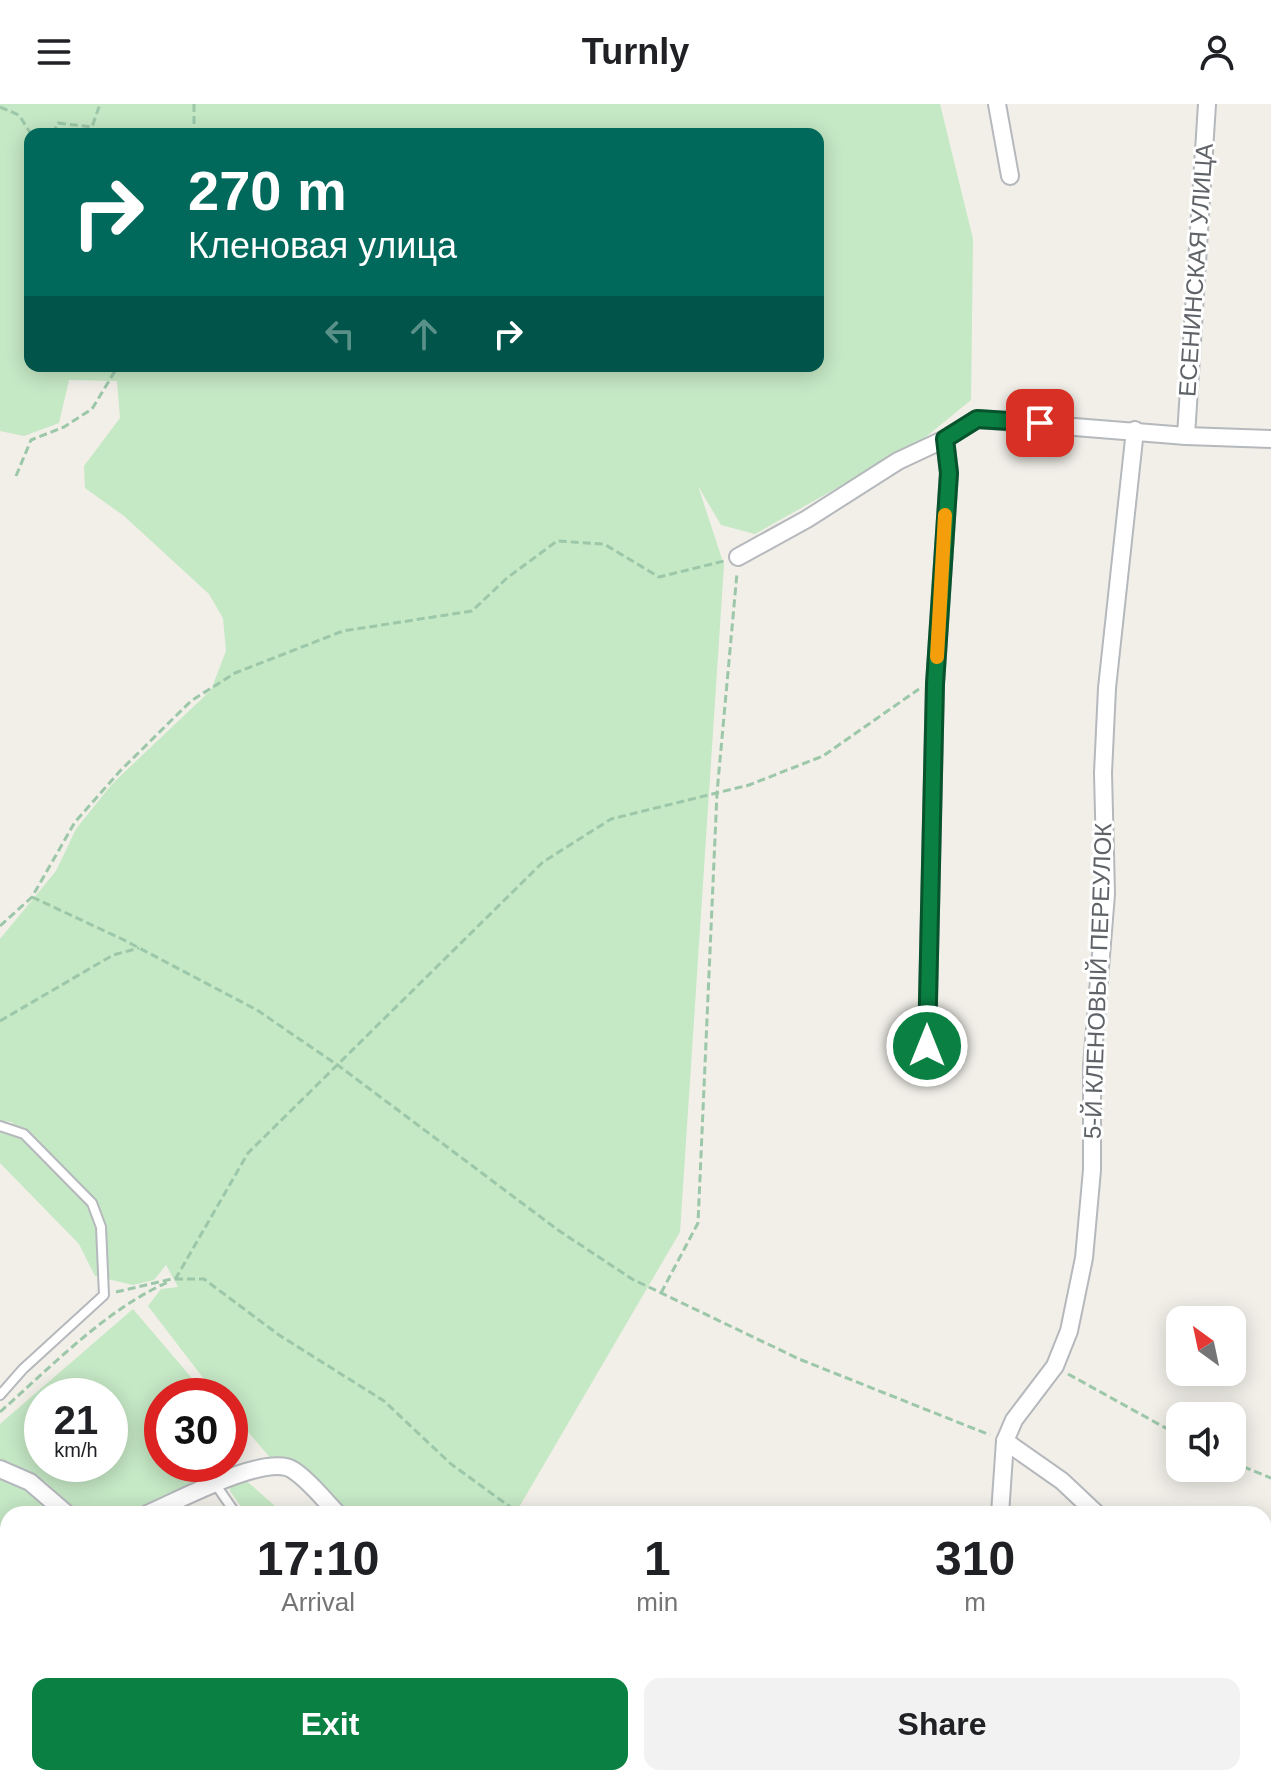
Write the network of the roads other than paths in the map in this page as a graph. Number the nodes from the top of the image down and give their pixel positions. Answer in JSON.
{"nodes":[{"id":1,"x":997,"y":104,"type":"edge"},
{"id":2,"x":1207,"y":104,"type":"edge"},
{"id":3,"x":1010,"y":176,"type":"dead end"},
{"id":4,"x":1135,"y":430,"type":"junction"},
{"id":5,"x":1186,"y":436,"type":"junction"},
{"id":6,"x":945,"y":439,"type":"junction"},
{"id":7,"x":1271,"y":439,"type":"edge"},
{"id":8,"x":738,"y":557,"type":"road end"},
{"id":9,"x":927,"y":1046,"type":"dead end"},
{"id":10,"x":0,"y":1126,"type":"edge"},
{"id":11,"x":0,"y":1395,"type":"edge"},
{"id":12,"x":1005,"y":1441,"type":"junction"},
{"id":13,"x":0,"y":1469,"type":"edge"},
{"id":14,"x":216,"y":1485,"type":"junction"},
{"id":15,"x":58,"y":1506,"type":"edge"},
{"id":16,"x":166,"y":1506,"type":"edge"},
{"id":17,"x":230,"y":1506,"type":"edge"},
{"id":18,"x":330,"y":1506,"type":"edge"},
{"id":19,"x":1001,"y":1506,"type":"edge"},
{"id":20,"x":1088,"y":1506,"type":"edge"}],
"edges":[{"from":1,"to":3,"type":"street"},
{"from":2,"to":5,"type":"street","name":"ЕСЕНИНСКАЯ УЛИЦА"},
{"from":4,"to":5,"type":"street"},
{"from":4,"to":6,"type":"street"},
{"from":4,"to":12,"type":"street","name":"5-Й КЛЕНОВЫЙ ПЕРЕУЛОК"},
{"from":5,"to":7,"type":"street"},
{"from":6,"to":8,"type":"street"},
{"from":6,"to":9,"type":"street"},
{"from":10,"to":11,"type":"lane"},
{"from":12,"to":19,"type":"street","name":"5-Й КЛЕНОВЫЙ ПЕРЕУЛОК"},
{"from":12,"to":20,"type":"street"},
{"from":13,"to":15,"type":"street"},
{"from":14,"to":16,"type":"street"},
{"from":14,"to":17,"type":"lane"},
{"from":14,"to":18,"type":"street"}]}
